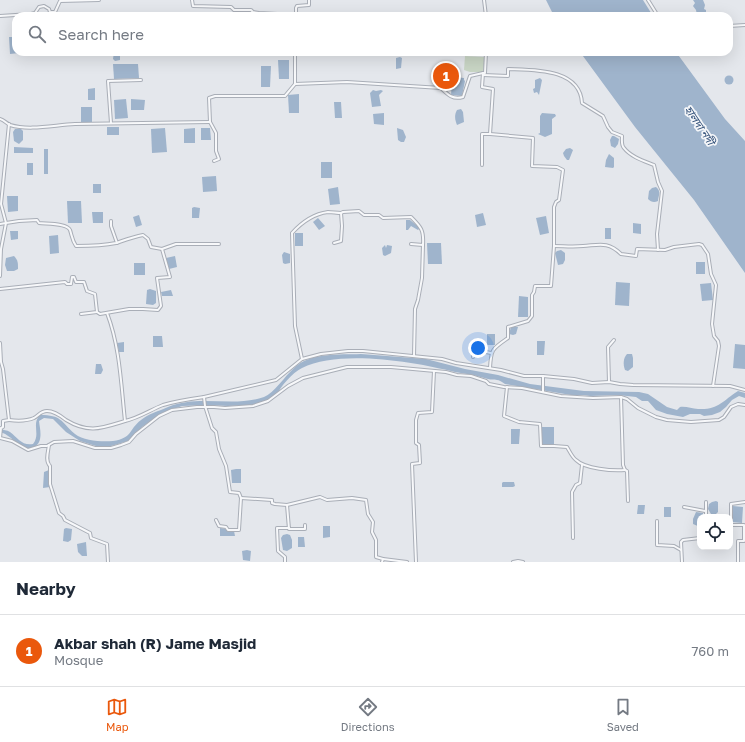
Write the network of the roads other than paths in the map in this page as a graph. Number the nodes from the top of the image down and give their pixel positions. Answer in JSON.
{"nodes":[{"id":1,"x":99,"y":0,"type":"edge"},
{"id":2,"x":192,"y":0,"type":"edge"},
{"id":3,"x":310,"y":0,"type":"edge"},
{"id":4,"x":484,"y":0,"type":"edge"},
{"id":5,"x":648,"y":0,"type":"edge"},
{"id":6,"x":36,"y":12,"type":"edge"},
{"id":7,"x":50,"y":12,"type":"edge"},
{"id":8,"x":55,"y":12,"type":"edge"},
{"id":9,"x":253,"y":12,"type":"edge"},
{"id":10,"x":296,"y":12,"type":"edge"},
{"id":11,"x":486,"y":12,"type":"edge"},
{"id":12,"x":656,"y":12,"type":"edge"},
{"id":13,"x":12,"y":15,"type":"edge"},
{"id":14,"x":0,"y":16,"type":"edge"},
{"id":15,"x":745,"y":25,"type":"edge"},
{"id":16,"x":733,"y":26,"type":"edge"},
{"id":17,"x":295,"y":56,"type":"edge"},
{"id":18,"x":486,"y":56,"type":"edge"},
{"id":19,"x":483,"y":74,"type":"junction"},
{"id":20,"x":141,"y":80,"type":"dead end"},
{"id":21,"x":294,"y":84,"type":"junction"},
{"id":22,"x":0,"y":119,"type":"edge"},
{"id":23,"x":210,"y":122,"type":"junction"},
{"id":24,"x":111,"y":123,"type":"junction"},
{"id":25,"x":9,"y":124,"type":"junction"},
{"id":26,"x":490,"y":134,"type":"junction"},
{"id":27,"x":214,"y":160,"type":"dead end"},
{"id":28,"x":482,"y":165,"type":"dead end"},
{"id":29,"x":341,"y":214,"type":"junction"},
{"id":30,"x":111,"y":221,"type":"dead end"},
{"id":31,"x":6,"y":223,"type":"junction"},
{"id":32,"x":0,"y":224,"type":"edge"},
{"id":33,"x":334,"y":242,"type":"dead end"},
{"id":34,"x":116,"y":243,"type":"junction"},
{"id":35,"x":219,"y":244,"type":"dead end"},
{"id":36,"x":411,"y":244,"type":"dead end"},
{"id":37,"x":423,"y":245,"type":"junction"},
{"id":38,"x":554,"y":246,"type":"junction"},
{"id":39,"x":162,"y":249,"type":"junction"},
{"id":40,"x":658,"y":250,"type":"junction"},
{"id":41,"x":0,"y":276,"type":"edge"},
{"id":42,"x":0,"y":289,"type":"edge"},
{"id":43,"x":97,"y":312,"type":"junction"},
{"id":44,"x":107,"y":313,"type":"junction"},
{"id":45,"x":80,"y":314,"type":"dead end"},
{"id":46,"x":614,"y":340,"type":"dead end"},
{"id":47,"x":0,"y":343,"type":"edge"},
{"id":48,"x":491,"y":353,"type":"junction"},
{"id":49,"x":414,"y":356,"type":"junction"},
{"id":50,"x":473,"y":357,"type":"dead end"},
{"id":51,"x":302,"y":359,"type":"junction"},
{"id":52,"x":490,"y":369,"type":"junction"},
{"id":53,"x":434,"y":371,"type":"junction"},
{"id":54,"x":543,"y":376,"type":"junction"},
{"id":55,"x":610,"y":382,"type":"junction"},
{"id":56,"x":714,"y":386,"type":"junction"},
{"id":57,"x":508,"y":387,"type":"junction"},
{"id":58,"x":745,"y":390,"type":"edge"},
{"id":59,"x":542,"y":391,"type":"junction"},
{"id":60,"x":621,"y":397,"type":"junction"},
{"id":61,"x":204,"y":399,"type":"junction"},
{"id":62,"x":205,"y":406,"type":"junction"},
{"id":63,"x":745,"y":406,"type":"edge"},
{"id":64,"x":10,"y":420,"type":"junction"},
{"id":65,"x":125,"y":421,"type":"junction"},
{"id":66,"x":0,"y":438,"type":"edge"},
{"id":67,"x":49,"y":445,"type":"junction"},
{"id":68,"x":582,"y":465,"type":"junction"},
{"id":69,"x":625,"y":470,"type":"junction"},
{"id":70,"x":241,"y":498,"type":"junction"},
{"id":71,"x":628,"y":501,"type":"dead end"},
{"id":72,"x":706,"y":502,"type":"dead end"},
{"id":73,"x":745,"y":502,"type":"edge"},
{"id":74,"x":287,"y":505,"type":"junction"},
{"id":75,"x":684,"y":507,"type":"dead end"},
{"id":76,"x":706,"y":511,"type":"joint"},
{"id":77,"x":216,"y":520,"type":"dead end"},
{"id":78,"x":657,"y":521,"type":"dead end"},
{"id":79,"x":305,"y":525,"type":"dead end"},
{"id":80,"x":289,"y":528,"type":"junction"},
{"id":81,"x":573,"y":538,"type":"dead end"},
{"id":82,"x":697,"y":538,"type":"edge"},
{"id":83,"x":681,"y":550,"type":"junction"},
{"id":84,"x":382,"y":560,"type":"edge"},
{"id":85,"x":108,"y":562,"type":"edge"},
{"id":86,"x":285,"y":562,"type":"edge"},
{"id":87,"x":407,"y":562,"type":"edge"},
{"id":88,"x":416,"y":562,"type":"edge"},
{"id":89,"x":513,"y":562,"type":"edge"},
{"id":90,"x":524,"y":562,"type":"edge"},
{"id":91,"x":682,"y":562,"type":"edge"},
{"id":92,"x":738,"y":562,"type":"edge"}],
"edges":[{"from":1,"to":8,"type":"street"},
{"from":2,"to":9,"type":"street"},
{"from":3,"to":10,"type":"street"},
{"from":4,"to":11,"type":"street"},
{"from":5,"to":12,"type":"street"},
{"from":6,"to":7,"type":"street"},
{"from":13,"to":14,"type":"street"},
{"from":15,"to":16,"type":"street"},
{"from":17,"to":21,"type":"street"},
{"from":18,"to":19,"type":"street"},
{"from":19,"to":21,"type":"street"},
{"from":19,"to":26,"type":"street"},
{"from":19,"to":40,"type":"street"},
{"from":20,"to":24,"type":"street"},
{"from":21,"to":23,"type":"street"},
{"from":22,"to":25,"type":"street"},
{"from":23,"to":24,"type":"street"},
{"from":23,"to":27,"type":"street"},
{"from":24,"to":25,"type":"street"},
{"from":25,"to":31,"type":"street"},
{"from":26,"to":28,"type":"street"},
{"from":26,"to":38,"type":"street"},
{"from":29,"to":33,"type":"street"},
{"from":29,"to":37,"type":"street"},
{"from":29,"to":51,"type":"street"},
{"from":30,"to":34,"type":"street"},
{"from":31,"to":32,"type":"street"},
{"from":31,"to":34,"type":"street"},
{"from":31,"to":41,"type":"street"},
{"from":34,"to":39,"type":"street"},
{"from":35,"to":39,"type":"street"},
{"from":36,"to":37,"type":"street"},
{"from":37,"to":49,"type":"street"},
{"from":38,"to":40,"type":"street"},
{"from":38,"to":48,"type":"street"},
{"from":39,"to":44,"type":"street"},
{"from":40,"to":56,"type":"street"},
{"from":42,"to":43,"type":"street"},
{"from":43,"to":44,"type":"street"},
{"from":43,"to":45,"type":"street"},
{"from":44,"to":65,"type":"street"},
{"from":46,"to":55,"type":"street"},
{"from":47,"to":64,"type":"street"},
{"from":48,"to":50,"type":"street"},
{"from":48,"to":52,"type":"street"},
{"from":49,"to":51,"type":"street"},
{"from":49,"to":52,"type":"street"},
{"from":51,"to":61,"type":"street"},
{"from":52,"to":54,"type":"street"},
{"from":53,"to":57,"type":"street"},
{"from":53,"to":62,"type":"street"},
{"from":53,"to":88,"type":"street"},
{"from":54,"to":55,"type":"street"},
{"from":54,"to":59,"type":"street"},
{"from":55,"to":56,"type":"street"},
{"from":56,"to":58,"type":"street"},
{"from":57,"to":59,"type":"street"},
{"from":57,"to":68,"type":"street"},
{"from":59,"to":60,"type":"street"},
{"from":60,"to":63,"type":"street"},
{"from":60,"to":69,"type":"street"},
{"from":61,"to":62,"type":"street"},
{"from":61,"to":65,"type":"street"},
{"from":62,"to":67,"type":"street"},
{"from":62,"to":70,"type":"street"},
{"from":64,"to":65,"type":"street"},
{"from":64,"to":66,"type":"street"},
{"from":66,"to":67,"type":"street"},
{"from":67,"to":85,"type":"street"},
{"from":68,"to":69,"type":"street"},
{"from":68,"to":81,"type":"street"},
{"from":69,"to":71,"type":"street"},
{"from":70,"to":74,"type":"street"},
{"from":70,"to":77,"type":"street"},
{"from":72,"to":76,"type":"street"},
{"from":73,"to":92,"type":"street"},
{"from":74,"to":80,"type":"street"},
{"from":74,"to":84,"type":"street"},
{"from":75,"to":76,"type":"street"},
{"from":78,"to":83,"type":"street"},
{"from":79,"to":80,"type":"street"},
{"from":80,"to":86,"type":"street"},
{"from":82,"to":83,"type":"street"},
{"from":83,"to":91,"type":"street"},
{"from":84,"to":87,"type":"street"},
{"from":89,"to":90,"type":"street"}]}
